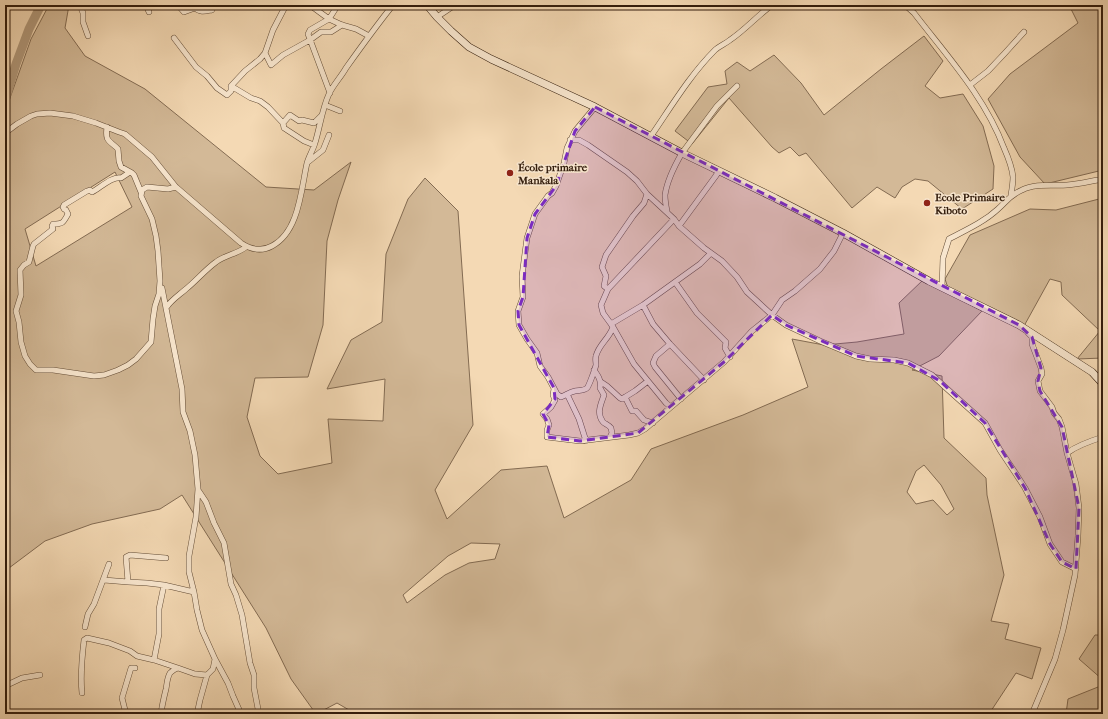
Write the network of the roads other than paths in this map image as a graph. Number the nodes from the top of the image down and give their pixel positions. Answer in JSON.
{"nodes":[{"id":1,"x":80,"y":5,"type":"edge"},
{"id":2,"x":146,"y":5,"type":"edge"},
{"id":3,"x":178,"y":5,"type":"edge"},
{"id":4,"x":214,"y":5,"type":"edge"},
{"id":5,"x":286,"y":5,"type":"edge"},
{"id":6,"x":310,"y":5,"type":"edge"},
{"id":7,"x":393,"y":5,"type":"edge"},
{"id":8,"x":427,"y":5,"type":"edge"},
{"id":9,"x":454,"y":5,"type":"edge"},
{"id":10,"x":772,"y":5,"type":"edge"},
{"id":11,"x":905,"y":5,"type":"edge"},
{"id":12,"x":336,"y":8,"type":"dead end"},
{"id":13,"x":149,"y":12,"type":"dead end"},
{"id":14,"x":437,"y":17,"type":"junction"},
{"id":15,"x":329,"y":19,"type":"junction"},
{"id":16,"x":342,"y":25,"type":"junction"},
{"id":17,"x":1024,"y":32,"type":"dead end"},
{"id":18,"x":88,"y":36,"type":"dead end"},
{"id":19,"x":368,"y":36,"type":"junction"},
{"id":20,"x":174,"y":38,"type":"dead end"},
{"id":21,"x":310,"y":40,"type":"junction"},
{"id":22,"x":265,"y":53,"type":"junction"},
{"id":23,"x":970,"y":85,"type":"junction"},
{"id":24,"x":231,"y":86,"type":"junction"},
{"id":25,"x":736,"y":86,"type":"dead end"},
{"id":26,"x":330,"y":93,"type":"junction"},
{"id":27,"x":325,"y":105,"type":"junction"},
{"id":28,"x":595,"y":107,"type":"junction"},
{"id":29,"x":340,"y":111,"type":"dead end"},
{"id":30,"x":323,"y":114,"type":"junction"},
{"id":31,"x":283,"y":123,"type":"junction"},
{"id":32,"x":107,"y":127,"type":"junction"},
{"id":33,"x":5,"y":133,"type":"edge"},
{"id":34,"x":329,"y":135,"type":"dead end"},
{"id":35,"x":651,"y":136,"type":"junction"},
{"id":36,"x":570,"y":140,"type":"junction"},
{"id":37,"x":314,"y":145,"type":"junction"},
{"id":38,"x":682,"y":153,"type":"junction"},
{"id":39,"x":308,"y":162,"type":"junction"},
{"id":40,"x":719,"y":171,"type":"junction"},
{"id":41,"x":130,"y":172,"type":"junction"},
{"id":42,"x":1103,"y":179,"type":"edge"},
{"id":43,"x":176,"y":187,"type":"junction"},
{"id":44,"x":141,"y":192,"type":"junction"},
{"id":45,"x":647,"y":194,"type":"junction"},
{"id":46,"x":1011,"y":195,"type":"junction"},
{"id":47,"x":667,"y":212,"type":"junction"},
{"id":48,"x":674,"y":219,"type":"junction"},
{"id":49,"x":679,"y":226,"type":"junction"},
{"id":50,"x":843,"y":233,"type":"junction"},
{"id":51,"x":246,"y":247,"type":"junction"},
{"id":52,"x":711,"y":253,"type":"junction"},
{"id":53,"x":160,"y":281,"type":"junction"},
{"id":54,"x":675,"y":282,"type":"junction"},
{"id":55,"x":942,"y":287,"type":"junction"},
{"id":56,"x":608,"y":289,"type":"junction"},
{"id":57,"x":644,"y":305,"type":"junction"},
{"id":58,"x":166,"y":308,"type":"junction"},
{"id":59,"x":772,"y":315,"type":"junction"},
{"id":60,"x":612,"y":325,"type":"junction"},
{"id":61,"x":1018,"y":325,"type":"junction"},
{"id":62,"x":670,"y":344,"type":"junction"},
{"id":63,"x":730,"y":357,"type":"junction"},
{"id":64,"x":594,"y":370,"type":"junction"},
{"id":65,"x":704,"y":380,"type":"junction"},
{"id":66,"x":648,"y":381,"type":"junction"},
{"id":67,"x":601,"y":382,"type":"junction"},
{"id":68,"x":1103,"y":384,"type":"edge"},
{"id":69,"x":554,"y":386,"type":"junction"},
{"id":70,"x":567,"y":394,"type":"junction"},
{"id":71,"x":625,"y":397,"type":"junction"},
{"id":72,"x":681,"y":399,"type":"junction"},
{"id":73,"x":671,"y":407,"type":"junction"},
{"id":74,"x":653,"y":423,"type":"junction"},
{"id":75,"x":610,"y":437,"type":"junction"},
{"id":76,"x":1103,"y":437,"type":"edge"},
{"id":77,"x":586,"y":441,"type":"junction"},
{"id":78,"x":1067,"y":453,"type":"junction"},
{"id":79,"x":198,"y":490,"type":"junction"},
{"id":80,"x":166,"y":558,"type":"dead end"},
{"id":81,"x":110,"y":564,"type":"dead end"},
{"id":82,"x":1076,"y":569,"type":"junction"},
{"id":83,"x":104,"y":580,"type":"junction"},
{"id":84,"x":128,"y":582,"type":"junction"},
{"id":85,"x":164,"y":585,"type":"junction"},
{"id":86,"x":194,"y":592,"type":"junction"},
{"id":87,"x":85,"y":627,"type":"dead end"},
{"id":88,"x":215,"y":659,"type":"junction"},
{"id":89,"x":154,"y":660,"type":"junction"},
{"id":90,"x":135,"y":668,"type":"dead end"},
{"id":91,"x":178,"y":668,"type":"junction"},
{"id":92,"x":40,"y":675,"type":"dead end"},
{"id":93,"x":207,"y":675,"type":"junction"},
{"id":94,"x":5,"y":686,"type":"edge"},
{"id":95,"x":82,"y":693,"type":"dead end"},
{"id":96,"x":126,"y":714,"type":"edge"},
{"id":97,"x":161,"y":714,"type":"edge"},
{"id":98,"x":197,"y":714,"type":"edge"},
{"id":99,"x":241,"y":714,"type":"edge"},
{"id":100,"x":260,"y":714,"type":"edge"},
{"id":101,"x":1032,"y":714,"type":"edge"}],
"edges":[{"from":1,"to":18,"type":"street"},
{"from":2,"to":13,"type":"street"},
{"from":3,"to":4,"type":"street"},
{"from":5,"to":22,"type":"street"},
{"from":6,"to":15,"type":"street"},
{"from":7,"to":19,"type":"street"},
{"from":8,"to":14,"type":"street"},
{"from":9,"to":14,"type":"street"},
{"from":10,"to":35,"type":"street"},
{"from":11,"to":23,"type":"street"},
{"from":12,"to":15,"type":"street"},
{"from":14,"to":28,"type":"street"},
{"from":15,"to":16,"type":"street"},
{"from":15,"to":21,"type":"street"},
{"from":16,"to":19,"type":"street"},
{"from":16,"to":21,"type":"street"},
{"from":17,"to":23,"type":"street"},
{"from":19,"to":26,"type":"street"},
{"from":20,"to":24,"type":"street"},
{"from":21,"to":22,"type":"street"},
{"from":21,"to":26,"type":"street"},
{"from":22,"to":24,"type":"street"},
{"from":23,"to":46,"type":"street"},
{"from":24,"to":31,"type":"street"},
{"from":25,"to":38,"type":"street"},
{"from":26,"to":27,"type":"street"},
{"from":27,"to":29,"type":"street"},
{"from":27,"to":30,"type":"street"},
{"from":28,"to":35,"type":"street"},
{"from":28,"to":36,"type":"street"},
{"from":30,"to":31,"type":"street"},
{"from":30,"to":37,"type":"street"},
{"from":31,"to":37,"type":"street"},
{"from":32,"to":33,"type":"street"},
{"from":32,"to":41,"type":"street"},
{"from":32,"to":43,"type":"street"},
{"from":34,"to":39,"type":"street"},
{"from":35,"to":38,"type":"street"},
{"from":36,"to":45,"type":"street"},
{"from":36,"to":69,"type":"street"},
{"from":37,"to":39,"type":"street"},
{"from":38,"to":40,"type":"street"},
{"from":38,"to":47,"type":"street"},
{"from":39,"to":51,"type":"street"},
{"from":40,"to":49,"type":"street"},
{"from":40,"to":50,"type":"street"},
{"from":41,"to":44,"type":"street"},
{"from":41,"to":53,"type":"street"},
{"from":42,"to":46,"type":"street"},
{"from":43,"to":44,"type":"street"},
{"from":43,"to":51,"type":"street"},
{"from":44,"to":53,"type":"street"},
{"from":45,"to":47,"type":"street"},
{"from":45,"to":56,"type":"street"},
{"from":46,"to":55,"type":"street"},
{"from":47,"to":48,"type":"street"},
{"from":48,"to":49,"type":"street"},
{"from":48,"to":56,"type":"street"},
{"from":49,"to":52,"type":"street"},
{"from":50,"to":55,"type":"street"},
{"from":50,"to":59,"type":"street"},
{"from":51,"to":58,"type":"street"},
{"from":52,"to":54,"type":"street"},
{"from":52,"to":59,"type":"street"},
{"from":53,"to":58,"type":"street"},
{"from":54,"to":57,"type":"street"},
{"from":54,"to":63,"type":"street"},
{"from":55,"to":61,"type":"street"},
{"from":56,"to":60,"type":"street"},
{"from":57,"to":60,"type":"street"},
{"from":57,"to":62,"type":"street"},
{"from":58,"to":79,"type":"street"},
{"from":59,"to":63,"type":"street"},
{"from":59,"to":82,"type":"street"},
{"from":60,"to":64,"type":"street"},
{"from":60,"to":66,"type":"street"},
{"from":61,"to":68,"type":"street"},
{"from":61,"to":78,"type":"street"},
{"from":62,"to":65,"type":"street"},
{"from":62,"to":72,"type":"street"},
{"from":63,"to":65,"type":"street"},
{"from":64,"to":67,"type":"street"},
{"from":64,"to":70,"type":"street"},
{"from":65,"to":72,"type":"street"},
{"from":66,"to":71,"type":"street"},
{"from":66,"to":73,"type":"street"},
{"from":67,"to":71,"type":"street"},
{"from":67,"to":75,"type":"street"},
{"from":69,"to":70,"type":"street"},
{"from":69,"to":77,"type":"street"},
{"from":70,"to":77,"type":"street"},
{"from":71,"to":74,"type":"street"},
{"from":72,"to":73,"type":"street"},
{"from":73,"to":74,"type":"street"},
{"from":74,"to":75,"type":"street"},
{"from":75,"to":77,"type":"street"},
{"from":76,"to":78,"type":"street"},
{"from":78,"to":82,"type":"street"},
{"from":79,"to":86,"type":"street"},
{"from":79,"to":100,"type":"street"},
{"from":80,"to":84,"type":"street"},
{"from":81,"to":83,"type":"street"},
{"from":82,"to":101,"type":"street"},
{"from":83,"to":84,"type":"street"},
{"from":83,"to":87,"type":"street"},
{"from":84,"to":85,"type":"street"},
{"from":85,"to":86,"type":"street"},
{"from":85,"to":89,"type":"street"},
{"from":86,"to":88,"type":"street"},
{"from":88,"to":93,"type":"street"},
{"from":88,"to":99,"type":"street"},
{"from":89,"to":91,"type":"street"},
{"from":89,"to":95,"type":"street"},
{"from":90,"to":96,"type":"street"},
{"from":91,"to":93,"type":"street"},
{"from":91,"to":97,"type":"street"},
{"from":92,"to":94,"type":"street"},
{"from":93,"to":98,"type":"street"}]}
